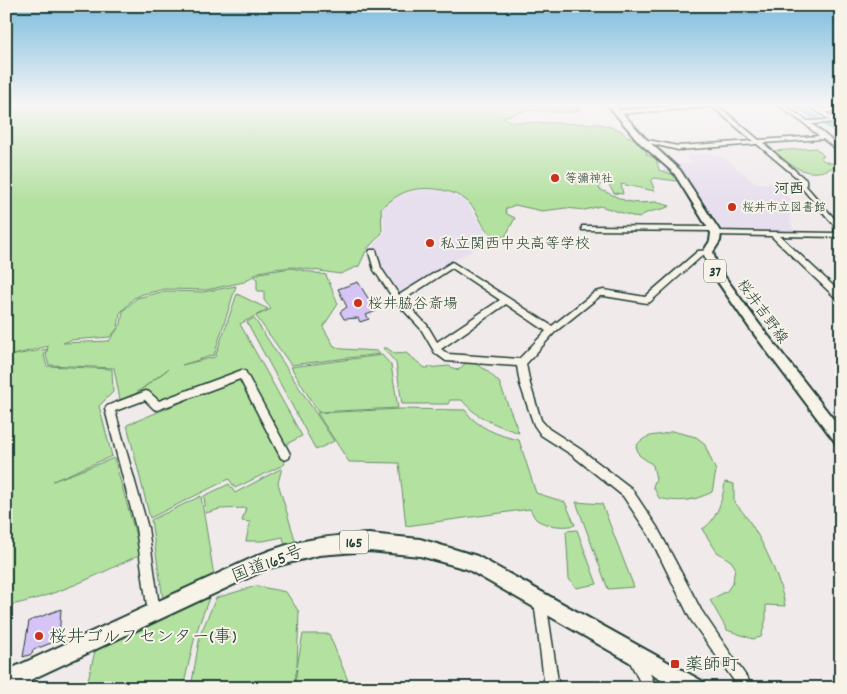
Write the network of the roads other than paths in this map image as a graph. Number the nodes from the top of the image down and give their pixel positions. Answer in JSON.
{"nodes":[{"id":1,"x":639,"y":136,"type":"edge"},
{"id":2,"x":752,"y":136,"type":"edge"},
{"id":3,"x":824,"y":137,"type":"joint"},
{"id":4,"x":756,"y":140,"type":"junction"},
{"id":5,"x":643,"y":141,"type":"junction"},
{"id":6,"x":841,"y":151,"type":"edge"},
{"id":7,"x":584,"y":228,"type":"dead end"},
{"id":8,"x":715,"y":231,"type":"junction"},
{"id":9,"x":774,"y":234,"type":"junction"},
{"id":10,"x":840,"y":235,"type":"edge"},
{"id":11,"x":373,"y":252,"type":"dead end"},
{"id":12,"x":708,"y":252,"type":"junction"},
{"id":13,"x":841,"y":298,"type":"edge"},
{"id":14,"x":398,"y":299,"type":"junction"},
{"id":15,"x":505,"y":300,"type":"junction"},
{"id":16,"x":552,"y":330,"type":"junction"},
{"id":17,"x":436,"y":348,"type":"junction"},
{"id":18,"x":521,"y":363,"type":"junction"},
{"id":19,"x":841,"y":439,"type":"edge"},
{"id":20,"x":285,"y":455,"type":"dead end"},
{"id":21,"x":540,"y":601,"type":"junction"},
{"id":22,"x":154,"y":612,"type":"junction"},
{"id":23,"x":632,"y":653,"type":"junction"},
{"id":24,"x":24,"y":680,"type":"edge"},
{"id":25,"x":6,"y":681,"type":"edge"},
{"id":26,"x":552,"y":688,"type":"edge"},
{"id":27,"x":650,"y":688,"type":"edge"},
{"id":28,"x":695,"y":688,"type":"edge"},
{"id":29,"x":747,"y":688,"type":"edge"}],
"edges":[{"from":1,"to":5,"type":"main road"},
{"from":2,"to":4,"type":"street"},
{"from":3,"to":4,"type":"street"},
{"from":3,"to":6,"type":"street"},
{"from":4,"to":5,"type":"street"},
{"from":4,"to":10,"type":"street"},
{"from":5,"to":8,"type":"main road"},
{"from":7,"to":8,"type":"street"},
{"from":8,"to":9,"type":"street"},
{"from":8,"to":12,"type":"main road","number":"37"},
{"from":9,"to":10,"type":"street"},
{"from":9,"to":13,"type":"street"},
{"from":11,"to":14,"type":"street"},
{"from":12,"to":16,"type":"street"},
{"from":12,"to":19,"type":"main road","name":"桜井吉野線","number":"37"},
{"from":14,"to":15,"type":"street"},
{"from":14,"to":17,"type":"street"},
{"from":15,"to":16,"type":"street"},
{"from":15,"to":17,"type":"street"},
{"from":16,"to":18,"type":"street"},
{"from":17,"to":18,"type":"street"},
{"from":18,"to":29,"type":"street"},
{"from":20,"to":22,"type":"street"},
{"from":21,"to":22,"type":"highway","name":"国道165号","number":"165"},
{"from":21,"to":23,"type":"highway","name":"国道165号","number":"165"},
{"from":21,"to":26,"type":"street"},
{"from":22,"to":24,"type":"highway","name":"国道165号","number":"165"},
{"from":23,"to":27,"type":"street"},
{"from":23,"to":28,"type":"highway","name":"国道165号","number":"165"},
{"from":24,"to":25,"type":"highway","name":"国道165号","number":"165"}]}
